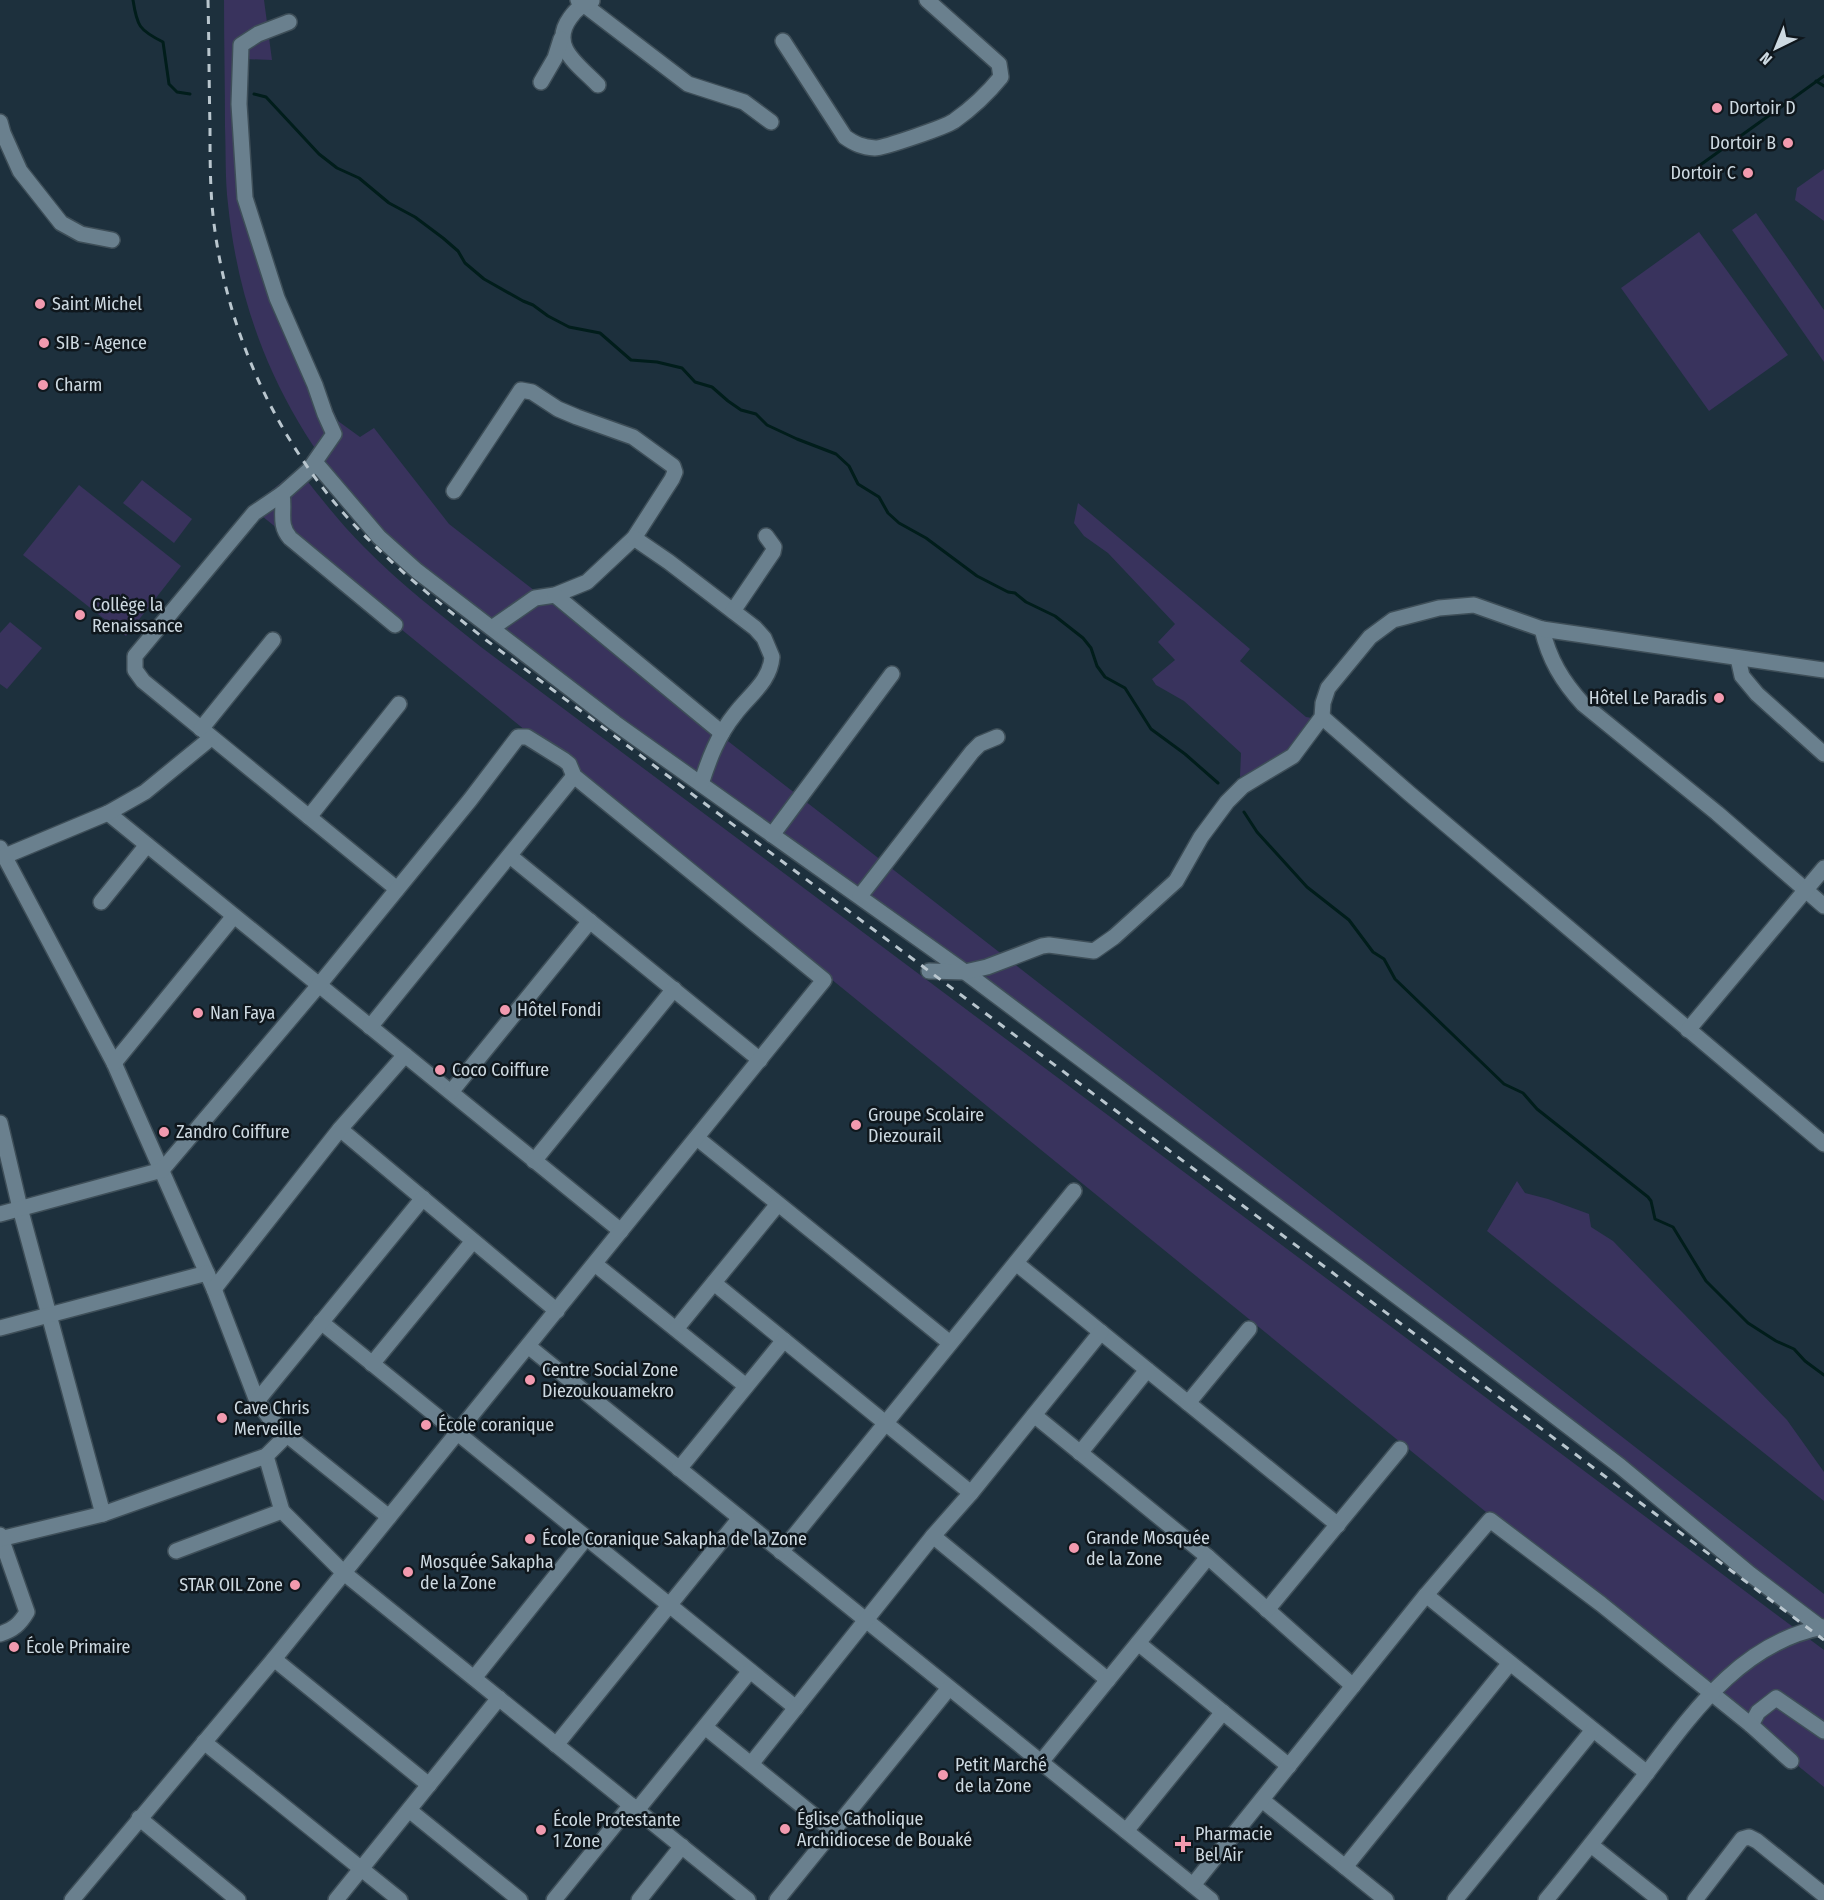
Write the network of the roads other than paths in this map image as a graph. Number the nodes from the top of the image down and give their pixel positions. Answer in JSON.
{"nodes":[{"id":1,"x":927,"y":0,"type":"edge"},
{"id":2,"x":585,"y":1,"type":"edge"},
{"id":3,"x":289,"y":22,"type":"dead end"},
{"id":4,"x":561,"y":39,"type":"junction"},
{"id":5,"x":783,"y":41,"type":"dead end"},
{"id":6,"x":541,"y":82,"type":"dead end"},
{"id":7,"x":598,"y":85,"type":"dead end"},
{"id":8,"x":0,"y":122,"type":"edge"},
{"id":9,"x":771,"y":122,"type":"dead end"},
{"id":10,"x":112,"y":240,"type":"dead end"},
{"id":11,"x":315,"y":462,"type":"junction"},
{"id":12,"x":454,"y":490,"type":"dead end"},
{"id":13,"x":282,"y":494,"type":"junction"},
{"id":14,"x":766,"y":536,"type":"dead end"},
{"id":15,"x":634,"y":538,"type":"junction"},
{"id":16,"x":555,"y":595,"type":"junction"},
{"id":17,"x":734,"y":611,"type":"junction"},
{"id":18,"x":395,"y":625,"type":"dead end"},
{"id":19,"x":492,"y":628,"type":"junction"},
{"id":20,"x":1542,"y":629,"type":"junction"},
{"id":21,"x":273,"y":640,"type":"dead end"},
{"id":22,"x":1738,"y":658,"type":"junction"},
{"id":23,"x":1824,"y":670,"type":"edge"},
{"id":24,"x":892,"y":674,"type":"dead end"},
{"id":25,"x":399,"y":704,"type":"dead end"},
{"id":26,"x":1323,"y":717,"type":"junction"},
{"id":27,"x":722,"y":733,"type":"junction"},
{"id":28,"x":206,"y":734,"type":"junction"},
{"id":29,"x":997,"y":737,"type":"dead end"},
{"id":30,"x":1824,"y":754,"type":"edge"},
{"id":31,"x":574,"y":776,"type":"junction"},
{"id":32,"x":701,"y":784,"type":"junction"},
{"id":33,"x":108,"y":813,"type":"junction"},
{"id":34,"x":309,"y":818,"type":"junction"},
{"id":35,"x":772,"y":835,"type":"junction"},
{"id":36,"x":147,"y":845,"type":"junction"},
{"id":37,"x":3,"y":852,"type":"edge"},
{"id":38,"x":510,"y":856,"type":"junction"},
{"id":39,"x":1824,"y":868,"type":"edge"},
{"id":40,"x":397,"y":889,"type":"junction"},
{"id":41,"x":1806,"y":891,"type":"junction"},
{"id":42,"x":860,"y":896,"type":"junction"},
{"id":43,"x":101,"y":902,"type":"dead end"},
{"id":44,"x":1824,"y":906,"type":"edge"},
{"id":45,"x":234,"y":916,"type":"junction"},
{"id":46,"x":590,"y":921,"type":"junction"},
{"id":47,"x":929,"y":971,"type":"dead end"},
{"id":48,"x":965,"y":972,"type":"junction"},
{"id":49,"x":319,"y":985,"type":"junction"},
{"id":50,"x":674,"y":989,"type":"junction"},
{"id":51,"x":370,"y":1027,"type":"junction"},
{"id":52,"x":1688,"y":1030,"type":"junction"},
{"id":53,"x":405,"y":1055,"type":"junction"},
{"id":54,"x":760,"y":1060,"type":"junction"},
{"id":55,"x":114,"y":1063,"type":"junction"},
{"id":56,"x":451,"y":1092,"type":"junction"},
{"id":57,"x":0,"y":1123,"type":"edge"},
{"id":58,"x":339,"y":1130,"type":"junction"},
{"id":59,"x":697,"y":1138,"type":"junction"},
{"id":60,"x":1824,"y":1144,"type":"edge"},
{"id":61,"x":534,"y":1161,"type":"junction"},
{"id":62,"x":162,"y":1170,"type":"junction"},
{"id":63,"x":1074,"y":1191,"type":"dead end"},
{"id":64,"x":423,"y":1198,"type":"junction"},
{"id":65,"x":778,"y":1204,"type":"junction"},
{"id":66,"x":20,"y":1208,"type":"junction"},
{"id":67,"x":0,"y":1214,"type":"edge"},
{"id":68,"x":621,"y":1231,"type":"junction"},
{"id":69,"x":473,"y":1241,"type":"junction"},
{"id":70,"x":595,"y":1263,"type":"junction"},
{"id":71,"x":1016,"y":1263,"type":"junction"},
{"id":72,"x":207,"y":1273,"type":"junction"},
{"id":73,"x":714,"y":1283,"type":"junction"},
{"id":74,"x":214,"y":1289,"type":"junction"},
{"id":75,"x":557,"y":1311,"type":"junction"},
{"id":76,"x":49,"y":1315,"type":"junction"},
{"id":77,"x":321,"y":1322,"type":"junction"},
{"id":78,"x":0,"y":1328,"type":"edge"},
{"id":79,"x":676,"y":1329,"type":"junction"},
{"id":80,"x":1249,"y":1329,"type":"dead end"},
{"id":81,"x":1101,"y":1332,"type":"junction"},
{"id":82,"x":784,"y":1340,"type":"junction"},
{"id":83,"x":950,"y":1343,"type":"junction"},
{"id":84,"x":528,"y":1346,"type":"junction"},
{"id":85,"x":372,"y":1364,"type":"junction"},
{"id":86,"x":1147,"y":1370,"type":"junction"},
{"id":87,"x":746,"y":1386,"type":"junction"},
{"id":88,"x":257,"y":1401,"type":"junction"},
{"id":89,"x":1188,"y":1403,"type":"junction"},
{"id":90,"x":1034,"y":1415,"type":"junction"},
{"id":91,"x":886,"y":1423,"type":"junction"},
{"id":92,"x":457,"y":1433,"type":"junction"},
{"id":93,"x":287,"y":1435,"type":"junction"},
{"id":94,"x":1400,"y":1449,"type":"dead end"},
{"id":95,"x":1080,"y":1453,"type":"junction"},
{"id":96,"x":266,"y":1456,"type":"junction"},
{"id":97,"x":679,"y":1469,"type":"junction"},
{"id":98,"x":971,"y":1492,"type":"junction"},
{"id":99,"x":282,"y":1511,"type":"junction"},
{"id":100,"x":103,"y":1514,"type":"junction"},
{"id":101,"x":389,"y":1517,"type":"junction"},
{"id":102,"x":740,"y":1518,"type":"junction"},
{"id":103,"x":1338,"y":1525,"type":"junction"},
{"id":104,"x":933,"y":1536,"type":"junction"},
{"id":105,"x":0,"y":1538,"type":"edge"},
{"id":106,"x":586,"y":1538,"type":"junction"},
{"id":107,"x":176,"y":1551,"type":"dead end"},
{"id":108,"x":781,"y":1552,"type":"junction"},
{"id":109,"x":1208,"y":1557,"type":"junction"},
{"id":110,"x":344,"y":1573,"type":"junction"},
{"id":111,"x":1426,"y":1595,"type":"junction"},
{"id":112,"x":669,"y":1606,"type":"junction"},
{"id":113,"x":1267,"y":1610,"type":"junction"},
{"id":114,"x":865,"y":1619,"type":"junction"},
{"id":115,"x":1823,"y":1628,"type":"edge"},
{"id":116,"x":0,"y":1634,"type":"edge"},
{"id":117,"x":1138,"y":1643,"type":"junction"},
{"id":118,"x":274,"y":1659,"type":"junction"},
{"id":119,"x":1510,"y":1663,"type":"junction"},
{"id":120,"x":750,"y":1671,"type":"junction"},
{"id":121,"x":474,"y":1678,"type":"junction"},
{"id":122,"x":1108,"y":1680,"type":"junction"},
{"id":123,"x":1353,"y":1686,"type":"junction"},
{"id":124,"x":949,"y":1688,"type":"junction"},
{"id":125,"x":1710,"y":1693,"type":"junction"},
{"id":126,"x":499,"y":1698,"type":"junction"},
{"id":127,"x":796,"y":1708,"type":"junction"},
{"id":128,"x":1222,"y":1712,"type":"junction"},
{"id":129,"x":1751,"y":1725,"type":"junction"},
{"id":130,"x":705,"y":1727,"type":"junction"},
{"id":131,"x":1593,"y":1730,"type":"junction"},
{"id":132,"x":1824,"y":1731,"type":"edge"},
{"id":133,"x":204,"y":1742,"type":"junction"},
{"id":134,"x":556,"y":1745,"type":"junction"},
{"id":135,"x":1791,"y":1761,"type":"dead end"},
{"id":136,"x":1041,"y":1762,"type":"junction"},
{"id":137,"x":751,"y":1764,"type":"junction"},
{"id":138,"x":1289,"y":1766,"type":"junction"},
{"id":139,"x":1647,"y":1773,"type":"junction"},
{"id":140,"x":429,"y":1785,"type":"junction"},
{"id":141,"x":1262,"y":1800,"type":"junction"},
{"id":142,"x":634,"y":1808,"type":"junction"},
{"id":143,"x":409,"y":1810,"type":"junction"},
{"id":144,"x":139,"y":1818,"type":"junction"},
{"id":145,"x":833,"y":1831,"type":"junction"},
{"id":146,"x":1126,"y":1831,"type":"junction"},
{"id":147,"x":1591,"y":1845,"type":"junction"},
{"id":148,"x":682,"y":1846,"type":"junction"},
{"id":149,"x":1345,"y":1867,"type":"junction"},
{"id":150,"x":361,"y":1869,"type":"junction"},
{"id":151,"x":1193,"y":1885,"type":"junction"},
{"id":152,"x":1824,"y":1895,"type":"edge"},
{"id":153,"x":72,"y":1900,"type":"edge"},
{"id":154,"x":238,"y":1900,"type":"edge"},
{"id":155,"x":336,"y":1900,"type":"edge"},
{"id":156,"x":400,"y":1900,"type":"edge"},
{"id":157,"x":520,"y":1900,"type":"edge"},
{"id":158,"x":554,"y":1900,"type":"edge"},
{"id":159,"x":639,"y":1900,"type":"edge"},
{"id":160,"x":748,"y":1900,"type":"edge"},
{"id":161,"x":777,"y":1900,"type":"edge"},
{"id":162,"x":1211,"y":1900,"type":"edge"},
{"id":163,"x":1386,"y":1900,"type":"edge"},
{"id":164,"x":1455,"y":1900,"type":"edge"},
{"id":165,"x":1546,"y":1900,"type":"edge"},
{"id":166,"x":1660,"y":1900,"type":"edge"},
{"id":167,"x":1695,"y":1900,"type":"edge"}],
"edges":[{"from":1,"to":5,"type":"street"},
{"from":2,"to":4,"type":"street"},
{"from":2,"to":9,"type":"street"},
{"from":3,"to":11,"type":"street"},
{"from":4,"to":6,"type":"street"},
{"from":4,"to":7,"type":"street"},
{"from":8,"to":10,"type":"street"},
{"from":11,"to":13,"type":"street"},
{"from":11,"to":19,"type":"street"},
{"from":12,"to":15,"type":"street"},
{"from":13,"to":18,"type":"street"},
{"from":13,"to":28,"type":"street"},
{"from":14,"to":17,"type":"street"},
{"from":15,"to":16,"type":"street"},
{"from":15,"to":17,"type":"street"},
{"from":16,"to":19,"type":"street"},
{"from":16,"to":27,"type":"street"},
{"from":17,"to":27,"type":"street"},
{"from":19,"to":32,"type":"street"},
{"from":20,"to":22,"type":"street"},
{"from":20,"to":26,"type":"street"},
{"from":20,"to":41,"type":"street"},
{"from":21,"to":28,"type":"street"},
{"from":22,"to":23,"type":"street"},
{"from":22,"to":30,"type":"street"},
{"from":24,"to":35,"type":"street"},
{"from":25,"to":34,"type":"street"},
{"from":26,"to":48,"type":"street"},
{"from":26,"to":52,"type":"street"},
{"from":27,"to":32,"type":"street"},
{"from":28,"to":33,"type":"street"},
{"from":28,"to":34,"type":"street"},
{"from":29,"to":42,"type":"street"},
{"from":31,"to":38,"type":"street"},
{"from":31,"to":40,"type":"street"},
{"from":31,"to":54,"type":"street"},
{"from":32,"to":35,"type":"street"},
{"from":33,"to":36,"type":"street"},
{"from":33,"to":37,"type":"street"},
{"from":34,"to":40,"type":"street"},
{"from":35,"to":42,"type":"street"},
{"from":36,"to":43,"type":"street"},
{"from":36,"to":45,"type":"street"},
{"from":37,"to":55,"type":"street"},
{"from":38,"to":46,"type":"street"},
{"from":38,"to":51,"type":"street"},
{"from":39,"to":41,"type":"street"},
{"from":40,"to":49,"type":"street"},
{"from":41,"to":44,"type":"street"},
{"from":41,"to":52,"type":"street"},
{"from":42,"to":48,"type":"street"},
{"from":45,"to":49,"type":"street"},
{"from":45,"to":55,"type":"street"},
{"from":46,"to":50,"type":"street"},
{"from":46,"to":56,"type":"street"},
{"from":47,"to":48,"type":"street"},
{"from":48,"to":115,"type":"street"},
{"from":49,"to":51,"type":"street"},
{"from":49,"to":62,"type":"street"},
{"from":50,"to":54,"type":"street"},
{"from":50,"to":61,"type":"street"},
{"from":51,"to":53,"type":"street"},
{"from":52,"to":60,"type":"street"},
{"from":53,"to":56,"type":"street"},
{"from":53,"to":58,"type":"street"},
{"from":54,"to":59,"type":"street"},
{"from":55,"to":62,"type":"street"},
{"from":56,"to":61,"type":"street"},
{"from":57,"to":66,"type":"street"},
{"from":58,"to":64,"type":"street"},
{"from":58,"to":74,"type":"street"},
{"from":59,"to":65,"type":"street"},
{"from":59,"to":68,"type":"street"},
{"from":61,"to":68,"type":"street"},
{"from":62,"to":66,"type":"street"},
{"from":62,"to":72,"type":"street"},
{"from":63,"to":71,"type":"street"},
{"from":64,"to":69,"type":"street"},
{"from":64,"to":77,"type":"street"},
{"from":65,"to":73,"type":"street"},
{"from":65,"to":83,"type":"street"},
{"from":66,"to":67,"type":"street"},
{"from":66,"to":76,"type":"street"},
{"from":68,"to":70,"type":"street"},
{"from":69,"to":75,"type":"street"},
{"from":69,"to":85,"type":"street"},
{"from":70,"to":75,"type":"street"},
{"from":70,"to":79,"type":"street"},
{"from":71,"to":81,"type":"street"},
{"from":71,"to":83,"type":"street"},
{"from":72,"to":74,"type":"street"},
{"from":72,"to":76,"type":"street"},
{"from":73,"to":79,"type":"street"},
{"from":73,"to":82,"type":"street"},
{"from":74,"to":88,"type":"street"},
{"from":75,"to":84,"type":"street"},
{"from":76,"to":78,"type":"street"},
{"from":76,"to":100,"type":"street"},
{"from":77,"to":85,"type":"street"},
{"from":77,"to":88,"type":"street"},
{"from":79,"to":87,"type":"street"},
{"from":80,"to":89,"type":"street"},
{"from":81,"to":86,"type":"street"},
{"from":81,"to":90,"type":"street"},
{"from":82,"to":87,"type":"street"},
{"from":82,"to":91,"type":"street"},
{"from":83,"to":91,"type":"street"},
{"from":84,"to":92,"type":"street"},
{"from":84,"to":97,"type":"street"},
{"from":85,"to":92,"type":"street"},
{"from":86,"to":89,"type":"street"},
{"from":86,"to":95,"type":"street"},
{"from":87,"to":97,"type":"street"},
{"from":88,"to":93,"type":"street"},
{"from":89,"to":103,"type":"street"},
{"from":90,"to":95,"type":"street"},
{"from":90,"to":98,"type":"street"},
{"from":91,"to":98,"type":"street"},
{"from":91,"to":108,"type":"street"},
{"from":92,"to":101,"type":"street"},
{"from":92,"to":106,"type":"street"},
{"from":93,"to":96,"type":"street"},
{"from":93,"to":101,"type":"street"},
{"from":94,"to":103,"type":"street"},
{"from":95,"to":109,"type":"street"},
{"from":96,"to":99,"type":"street"},
{"from":96,"to":100,"type":"street"},
{"from":97,"to":102,"type":"street"},
{"from":98,"to":104,"type":"street"},
{"from":99,"to":107,"type":"street"},
{"from":99,"to":110,"type":"street"},
{"from":100,"to":105,"type":"street"},
{"from":101,"to":110,"type":"street"},
{"from":102,"to":108,"type":"street"},
{"from":102,"to":112,"type":"street"},
{"from":103,"to":113,"type":"street"},
{"from":104,"to":114,"type":"street"},
{"from":104,"to":122,"type":"street"},
{"from":105,"to":116,"type":"street"},
{"from":106,"to":112,"type":"street"},
{"from":106,"to":121,"type":"street"},
{"from":108,"to":114,"type":"street"},
{"from":109,"to":113,"type":"street"},
{"from":109,"to":117,"type":"street"},
{"from":110,"to":118,"type":"street"},
{"from":110,"to":121,"type":"street"},
{"from":111,"to":119,"type":"street"},
{"from":111,"to":123,"type":"street"},
{"from":111,"to":125,"type":"street"},
{"from":112,"to":120,"type":"street"},
{"from":112,"to":134,"type":"street"},
{"from":113,"to":123,"type":"street"},
{"from":114,"to":124,"type":"street"},
{"from":114,"to":127,"type":"street"},
{"from":115,"to":125,"type":"street"},
{"from":117,"to":122,"type":"street"},
{"from":117,"to":128,"type":"street"},
{"from":118,"to":133,"type":"street"},
{"from":118,"to":140,"type":"street"},
{"from":119,"to":131,"type":"street"},
{"from":119,"to":149,"type":"street"},
{"from":120,"to":127,"type":"street"},
{"from":120,"to":130,"type":"street"},
{"from":121,"to":126,"type":"street"},
{"from":122,"to":136,"type":"street"},
{"from":123,"to":138,"type":"street"},
{"from":124,"to":136,"type":"street"},
{"from":124,"to":145,"type":"street"},
{"from":125,"to":129,"type":"street"},
{"from":125,"to":139,"type":"street"},
{"from":126,"to":134,"type":"street"},
{"from":126,"to":140,"type":"street"},
{"from":127,"to":137,"type":"street"},
{"from":128,"to":138,"type":"street"},
{"from":128,"to":146,"type":"street"},
{"from":129,"to":132,"type":"street"},
{"from":129,"to":135,"type":"street"},
{"from":130,"to":137,"type":"street"},
{"from":130,"to":142,"type":"street"},
{"from":131,"to":139,"type":"street"},
{"from":131,"to":164,"type":"street"},
{"from":133,"to":144,"type":"street"},
{"from":133,"to":150,"type":"street"},
{"from":134,"to":142,"type":"street"},
{"from":136,"to":146,"type":"street"},
{"from":137,"to":145,"type":"street"},
{"from":138,"to":141,"type":"street"},
{"from":139,"to":147,"type":"street"},
{"from":140,"to":143,"type":"street"},
{"from":141,"to":149,"type":"street"},
{"from":141,"to":151,"type":"street"},
{"from":142,"to":148,"type":"street"},
{"from":142,"to":158,"type":"street"},
{"from":143,"to":150,"type":"street"},
{"from":143,"to":157,"type":"street"},
{"from":144,"to":153,"type":"street"},
{"from":144,"to":154,"type":"street"},
{"from":145,"to":161,"type":"street"},
{"from":146,"to":151,"type":"street"},
{"from":147,"to":165,"type":"street"},
{"from":147,"to":166,"type":"street"},
{"from":148,"to":159,"type":"street"},
{"from":148,"to":160,"type":"street"},
{"from":149,"to":163,"type":"street"},
{"from":150,"to":155,"type":"street"},
{"from":150,"to":156,"type":"street"},
{"from":151,"to":162,"type":"street"},
{"from":152,"to":167,"type":"street"}]}
